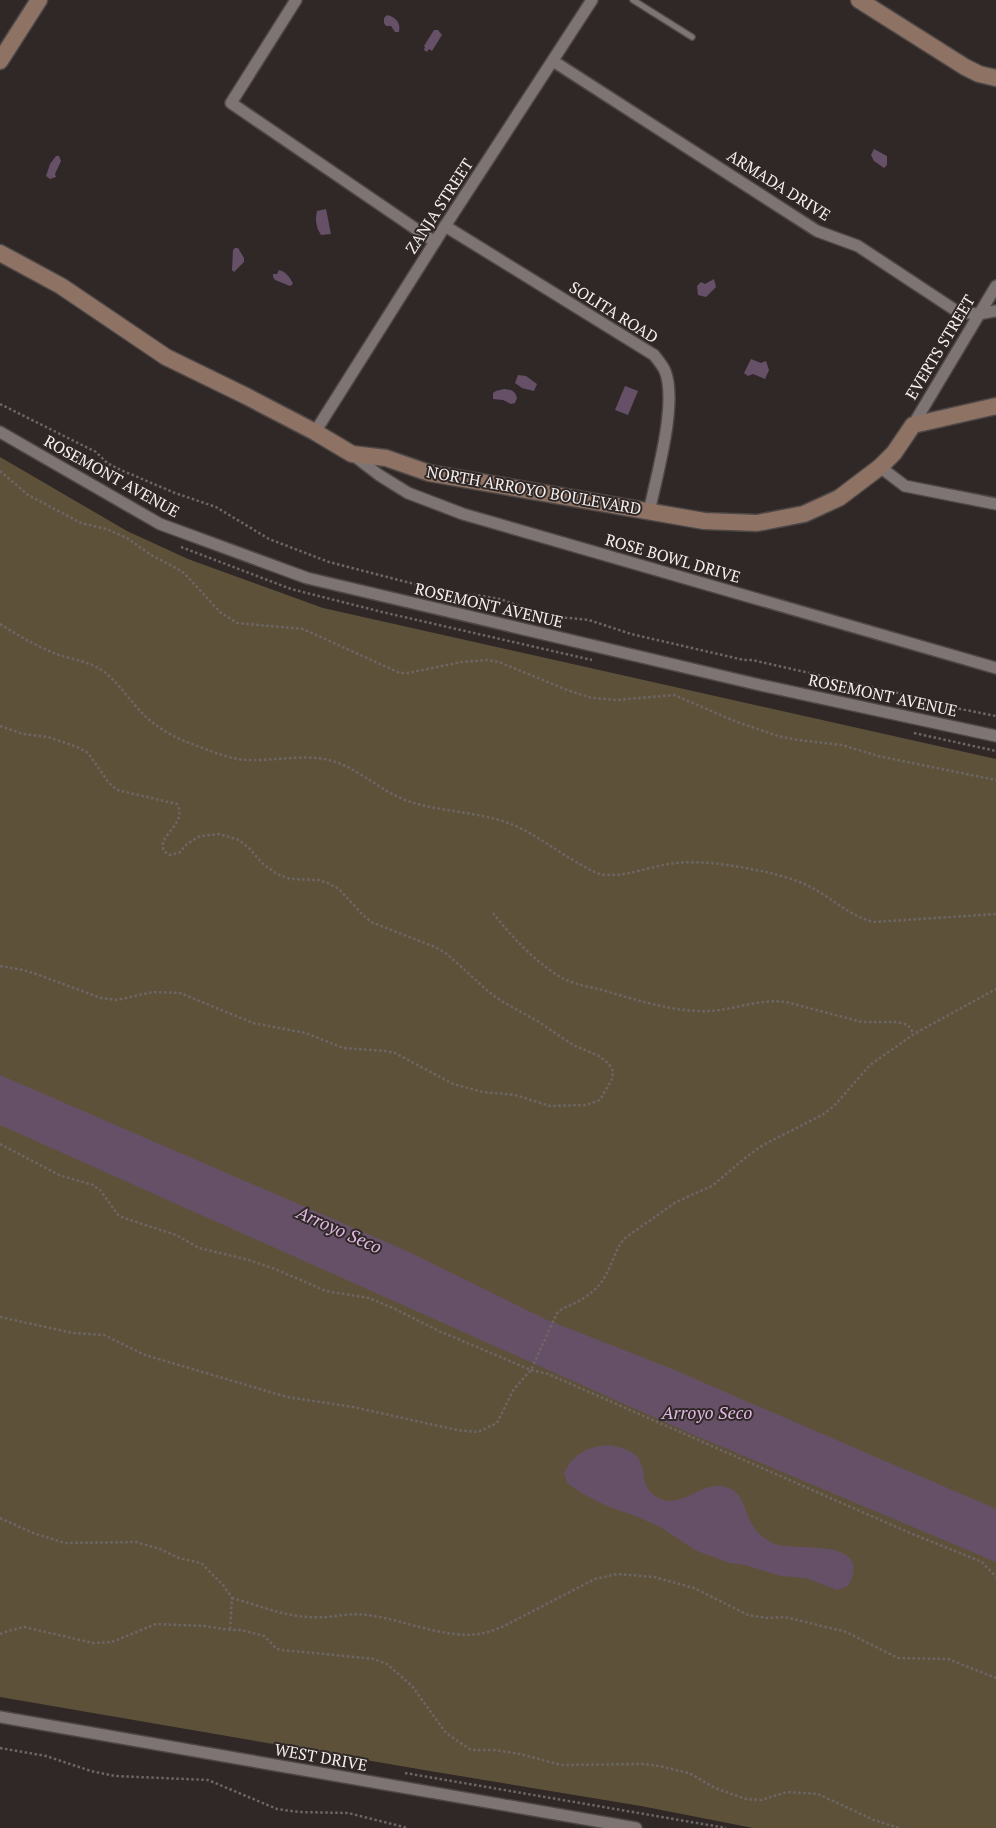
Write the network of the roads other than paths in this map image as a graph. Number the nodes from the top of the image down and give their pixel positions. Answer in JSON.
{"nodes":[{"id":1,"x":39,"y":0,"type":"edge"},
{"id":2,"x":296,"y":0,"type":"edge"},
{"id":3,"x":592,"y":0,"type":"edge"},
{"id":4,"x":633,"y":0,"type":"edge"},
{"id":5,"x":859,"y":0,"type":"edge"},
{"id":6,"x":692,"y":37,"type":"dead end"},
{"id":7,"x":553,"y":60,"type":"junction"},
{"id":8,"x":0,"y":61,"type":"edge"},
{"id":9,"x":996,"y":78,"type":"edge"},
{"id":10,"x":445,"y":226,"type":"junction"},
{"id":11,"x":435,"y":242,"type":"junction"},
{"id":12,"x":0,"y":253,"type":"edge"},
{"id":13,"x":996,"y":286,"type":"edge"},
{"id":14,"x":996,"y":311,"type":"edge"},
{"id":15,"x":978,"y":314,"type":"junction"},
{"id":16,"x":996,"y":406,"type":"edge"},
{"id":17,"x":913,"y":425,"type":"junction"},
{"id":18,"x":0,"y":432,"type":"edge"},
{"id":19,"x":315,"y":432,"type":"junction"},
{"id":20,"x":352,"y":454,"type":"junction"},
{"id":21,"x":880,"y":467,"type":"junction"},
{"id":22,"x":996,"y":504,"type":"edge"},
{"id":23,"x":649,"y":512,"type":"junction"},
{"id":24,"x":996,"y":668,"type":"edge"},
{"id":25,"x":996,"y":736,"type":"edge"},
{"id":26,"x":0,"y":1717,"type":"edge"},
{"id":27,"x":636,"y":1828,"type":"edge"}],
"edges":[{"from":1,"to":8,"type":"street"},
{"from":2,"to":11,"type":"street"},
{"from":3,"to":7,"type":"street","name":"ZANJA STREET"},
{"from":4,"to":6,"type":"lane"},
{"from":5,"to":9,"type":"street"},
{"from":7,"to":10,"type":"street","name":"ZANJA STREET"},
{"from":7,"to":15,"type":"street","name":"ARMADA DRIVE"},
{"from":10,"to":11,"type":"street","name":"ZANJA STREET"},
{"from":10,"to":23,"type":"street","name":"SOLITA ROAD"},
{"from":11,"to":19,"type":"street","name":"ZANJA STREET"},
{"from":12,"to":19,"type":"street","name":"NORTH ARROYO BOULEVARD"},
{"from":13,"to":15,"type":"street","name":"EVERTS STREET"},
{"from":14,"to":15,"type":"street","name":"ARMADA DRIVE"},
{"from":15,"to":17,"type":"street","name":"EVERTS STREET"},
{"from":16,"to":17,"type":"street"},
{"from":17,"to":21,"type":"street","name":"NORTH ARROYO BOULEVARD"},
{"from":18,"to":25,"type":"street","name":"ROSEMONT AVENUE"},
{"from":19,"to":20,"type":"street","name":"NORTH ARROYO BOULEVARD"},
{"from":20,"to":23,"type":"street","name":"NORTH ARROYO BOULEVARD"},
{"from":20,"to":24,"type":"street","name":"ROSE BOWL DRIVE"},
{"from":21,"to":22,"type":"street"},
{"from":21,"to":23,"type":"street","name":"NORTH ARROYO BOULEVARD"},
{"from":26,"to":27,"type":"street","name":"WEST DRIVE"}]}
